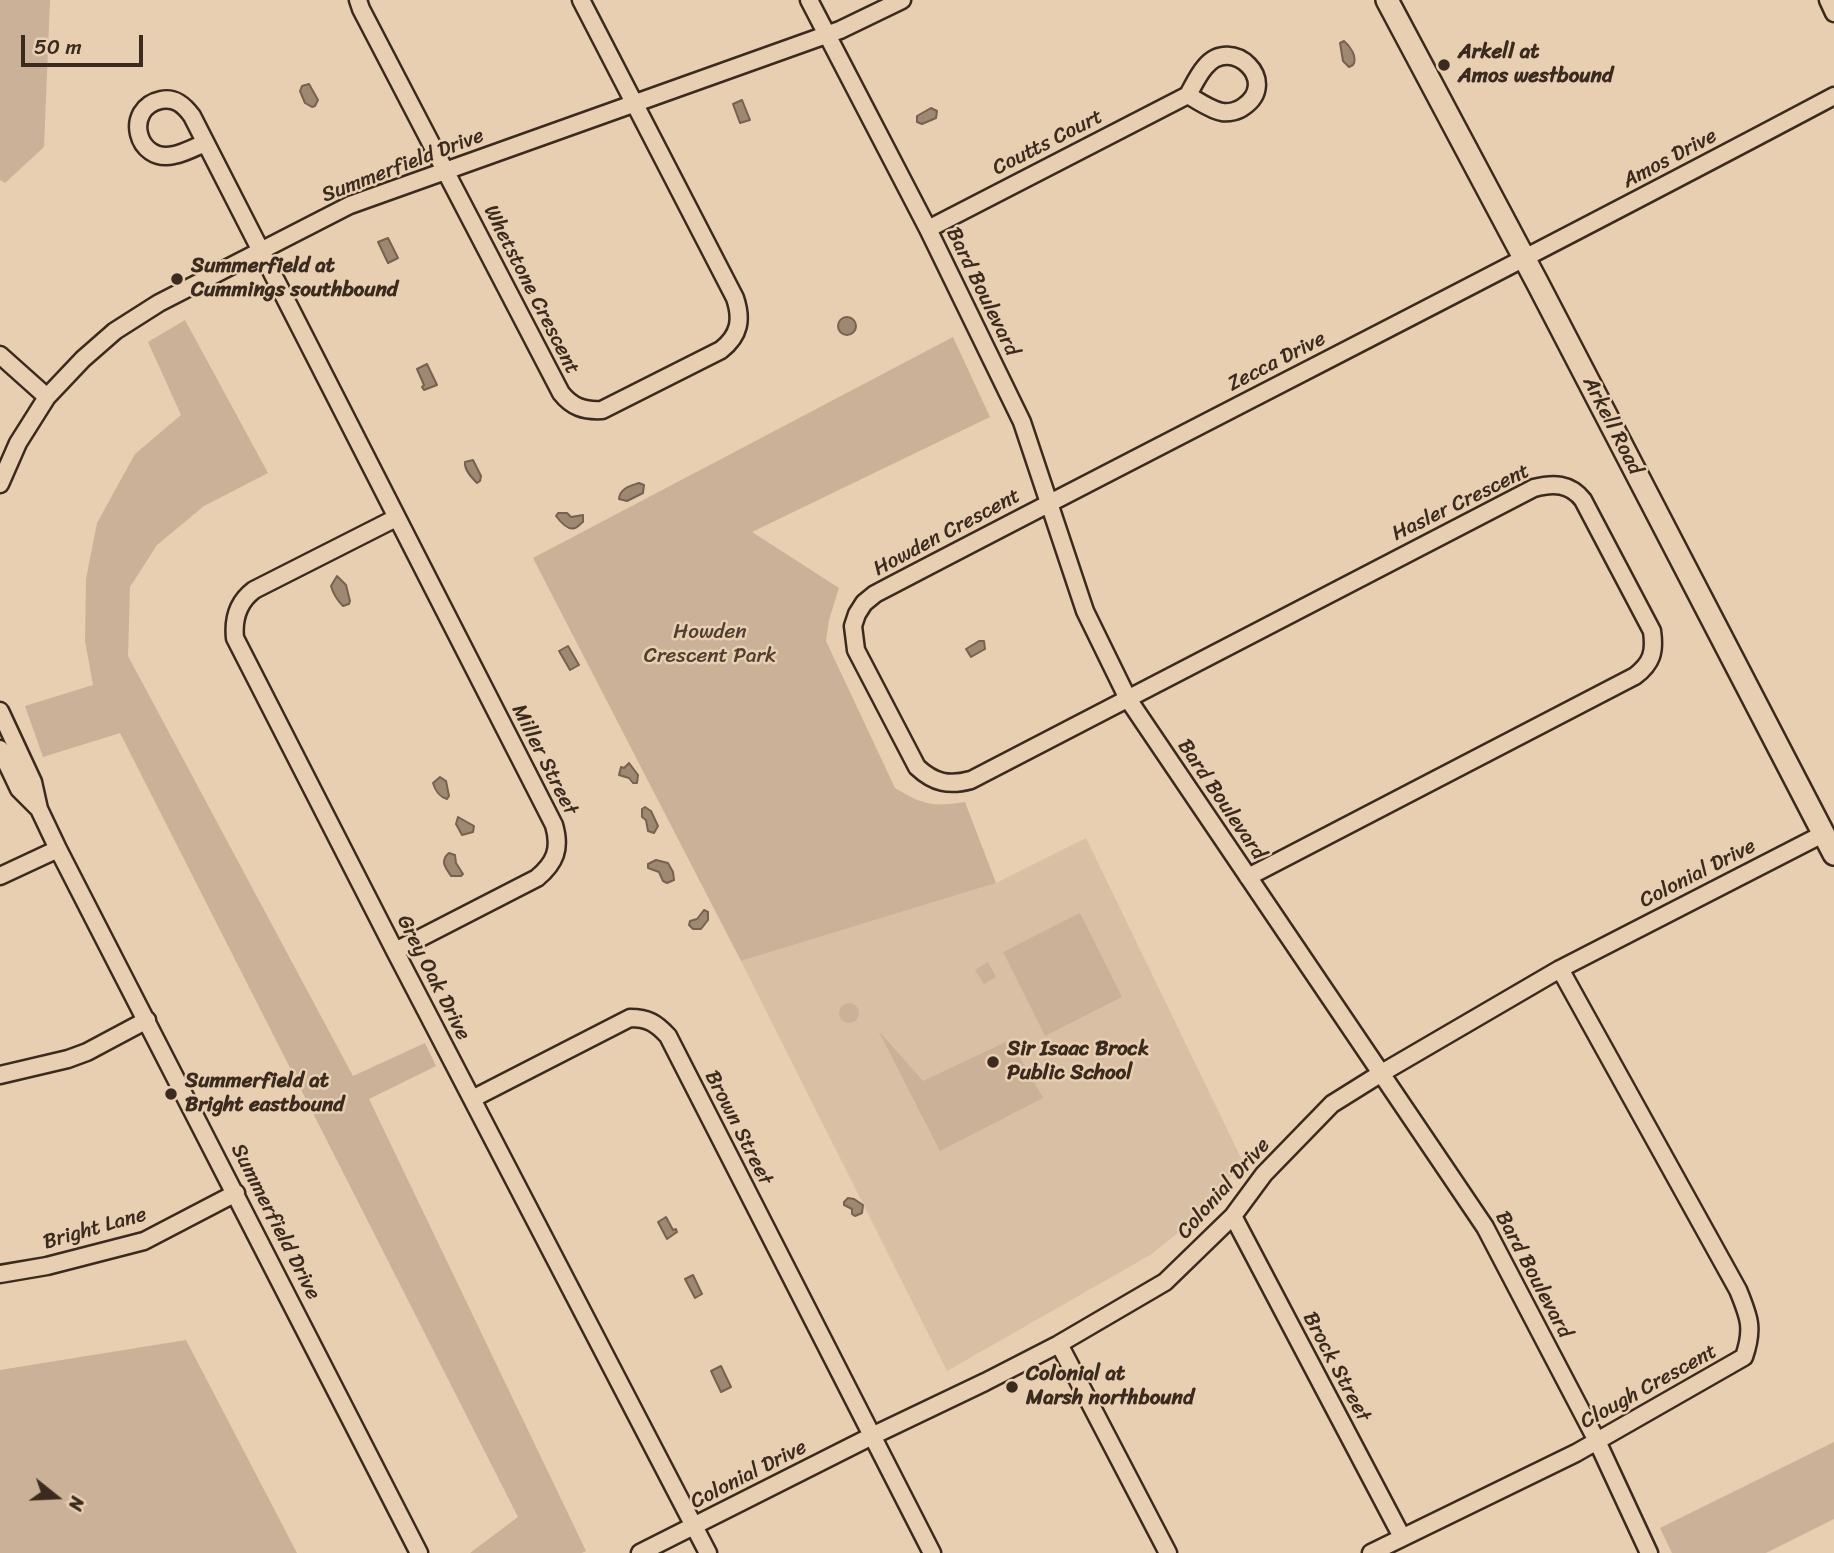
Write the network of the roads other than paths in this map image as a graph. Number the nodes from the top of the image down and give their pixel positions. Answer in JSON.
{"nodes":[{"id":1,"x":358,"y":0,"type":"edge"},
{"id":2,"x":580,"y":0,"type":"edge"},
{"id":3,"x":809,"y":0,"type":"edge"},
{"id":4,"x":902,"y":0,"type":"edge"},
{"id":5,"x":1387,"y":0,"type":"edge"},
{"id":6,"x":1828,"y":0,"type":"edge"},
{"id":7,"x":1834,"y":13,"type":"edge"},
{"id":8,"x":827,"y":35,"type":"junction"},
{"id":9,"x":1188,"y":95,"type":"dead end"},
{"id":10,"x":1834,"y":96,"type":"edge"},
{"id":11,"x":634,"y":103,"type":"junction"},
{"id":12,"x":205,"y":143,"type":"dead end"},
{"id":13,"x":445,"y":170,"type":"junction"},
{"id":14,"x":928,"y":229,"type":"junction"},
{"id":15,"x":262,"y":251,"type":"junction"},
{"id":16,"x":1524,"y":257,"type":"junction"},
{"id":17,"x":0,"y":355,"type":"edge"},
{"id":18,"x":47,"y":397,"type":"junction"},
{"id":19,"x":0,"y":484,"type":"edge"},
{"id":20,"x":1049,"y":503,"type":"junction"},
{"id":21,"x":396,"y":518,"type":"junction"},
{"id":22,"x":1128,"y":699,"type":"junction"},
{"id":23,"x":0,"y":711,"type":"edge"},
{"id":24,"x":0,"y":749,"type":"edge"},
{"id":25,"x":38,"y":809,"type":"junction"},
{"id":26,"x":1823,"y":834,"type":"junction"},
{"id":27,"x":58,"y":849,"type":"junction"},
{"id":28,"x":1834,"y":854,"type":"edge"},
{"id":29,"x":0,"y":876,"type":"edge"},
{"id":30,"x":1248,"y":877,"type":"junction"},
{"id":31,"x":395,"y":951,"type":"junction"},
{"id":32,"x":1560,"y":969,"type":"junction"},
{"id":33,"x":148,"y":1020,"type":"junction"},
{"id":34,"x":1380,"y":1073,"type":"junction"},
{"id":35,"x":0,"y":1075,"type":"edge"},
{"id":36,"x":472,"y":1099,"type":"junction"},
{"id":37,"x":236,"y":1193,"type":"junction"},
{"id":38,"x":1233,"y":1216,"type":"junction"},
{"id":39,"x":0,"y":1273,"type":"edge"},
{"id":40,"x":1059,"y":1344,"type":"junction"},
{"id":41,"x":872,"y":1436,"type":"junction"},
{"id":42,"x":1597,"y":1441,"type":"junction"},
{"id":43,"x":695,"y":1526,"type":"junction"},
{"id":44,"x":1402,"y":1537,"type":"junction"},
{"id":45,"x":420,"y":1549,"type":"edge"},
{"id":46,"x":642,"y":1553,"type":"edge"},
{"id":47,"x":708,"y":1553,"type":"edge"},
{"id":48,"x":932,"y":1553,"type":"edge"},
{"id":49,"x":1168,"y":1553,"type":"edge"},
{"id":50,"x":1371,"y":1553,"type":"edge"},
{"id":51,"x":1649,"y":1553,"type":"edge"}],
"edges":[{"from":1,"to":13,"type":"street"},
{"from":2,"to":11,"type":"street"},
{"from":3,"to":8,"type":"street","name":"Bard Boulevard"},
{"from":4,"to":8,"type":"street","name":"Summerfield Drive"},
{"from":5,"to":16,"type":"main road","name":"Arkell Road"},
{"from":6,"to":7,"type":"street"},
{"from":8,"to":11,"type":"street","name":"Summerfield Drive"},
{"from":8,"to":14,"type":"street","name":"Bard Boulevard"},
{"from":9,"to":14,"type":"street","name":"Coutts Court"},
{"from":10,"to":16,"type":"street","name":"Amos Drive"},
{"from":11,"to":13,"type":"street","name":"Summerfield Drive"},
{"from":11,"to":13,"type":"street","name":"Whetstone Crescent"},
{"from":12,"to":15,"type":"street"},
{"from":13,"to":15,"type":"street","name":"Summerfield Drive"},
{"from":14,"to":20,"type":"street","name":"Bard Boulevard"},
{"from":15,"to":18,"type":"street","name":"Summerfield Drive"},
{"from":15,"to":21,"type":"street"},
{"from":16,"to":20,"type":"street","name":"Zecca Drive"},
{"from":16,"to":26,"type":"main road","name":"Arkell Road"},
{"from":17,"to":18,"type":"street"},
{"from":18,"to":19,"type":"street","name":"Summerfield Drive"},
{"from":20,"to":22,"type":"street","name":"Bard Boulevard"},
{"from":20,"to":22,"type":"street","name":"Howden Crescent"},
{"from":21,"to":31,"type":"street","name":"Grey Oak Drive"},
{"from":21,"to":31,"type":"street","name":"Miller Street"},
{"from":22,"to":30,"type":"street","name":"Bard Boulevard"},
{"from":22,"to":30,"type":"street","name":"Hasler Crescent"},
{"from":23,"to":25,"type":"street","name":"Summerfield Drive"},
{"from":24,"to":25,"type":"street","name":"Summerfield Drive"},
{"from":25,"to":27,"type":"street","name":"Summerfield Drive"},
{"from":26,"to":28,"type":"main road","name":"Arkell Road"},
{"from":26,"to":32,"type":"street","name":"Colonial Drive"},
{"from":27,"to":29,"type":"street"},
{"from":27,"to":33,"type":"street","name":"Summerfield Drive"},
{"from":30,"to":34,"type":"street","name":"Bard Boulevard"},
{"from":31,"to":36,"type":"street","name":"Grey Oak Drive"},
{"from":32,"to":34,"type":"street","name":"Colonial Drive"},
{"from":32,"to":42,"type":"street","name":"Clough Crescent"},
{"from":33,"to":35,"type":"street"},
{"from":33,"to":37,"type":"street","name":"Summerfield Drive"},
{"from":34,"to":38,"type":"street","name":"Colonial Drive"},
{"from":34,"to":42,"type":"street","name":"Bard Boulevard"},
{"from":36,"to":41,"type":"street","name":"Brown Street"},
{"from":36,"to":43,"type":"street","name":"Grey Oak Drive"},
{"from":37,"to":39,"type":"street","name":"Bright Lane"},
{"from":37,"to":45,"type":"street","name":"Summerfield Drive"},
{"from":38,"to":40,"type":"street","name":"Colonial Drive"},
{"from":38,"to":44,"type":"street","name":"Brock Street"},
{"from":40,"to":41,"type":"street","name":"Colonial Drive"},
{"from":40,"to":49,"type":"street"},
{"from":41,"to":43,"type":"street","name":"Colonial Drive"},
{"from":41,"to":48,"type":"street","name":"Brown Street"},
{"from":42,"to":44,"type":"street","name":"Clough Crescent"},
{"from":42,"to":51,"type":"street","name":"Bard Boulevard"},
{"from":43,"to":46,"type":"street","name":"Colonial Drive"},
{"from":43,"to":47,"type":"street","name":"Grey Oak Drive"},
{"from":44,"to":50,"type":"street","name":"Clough Crescent"}]}
